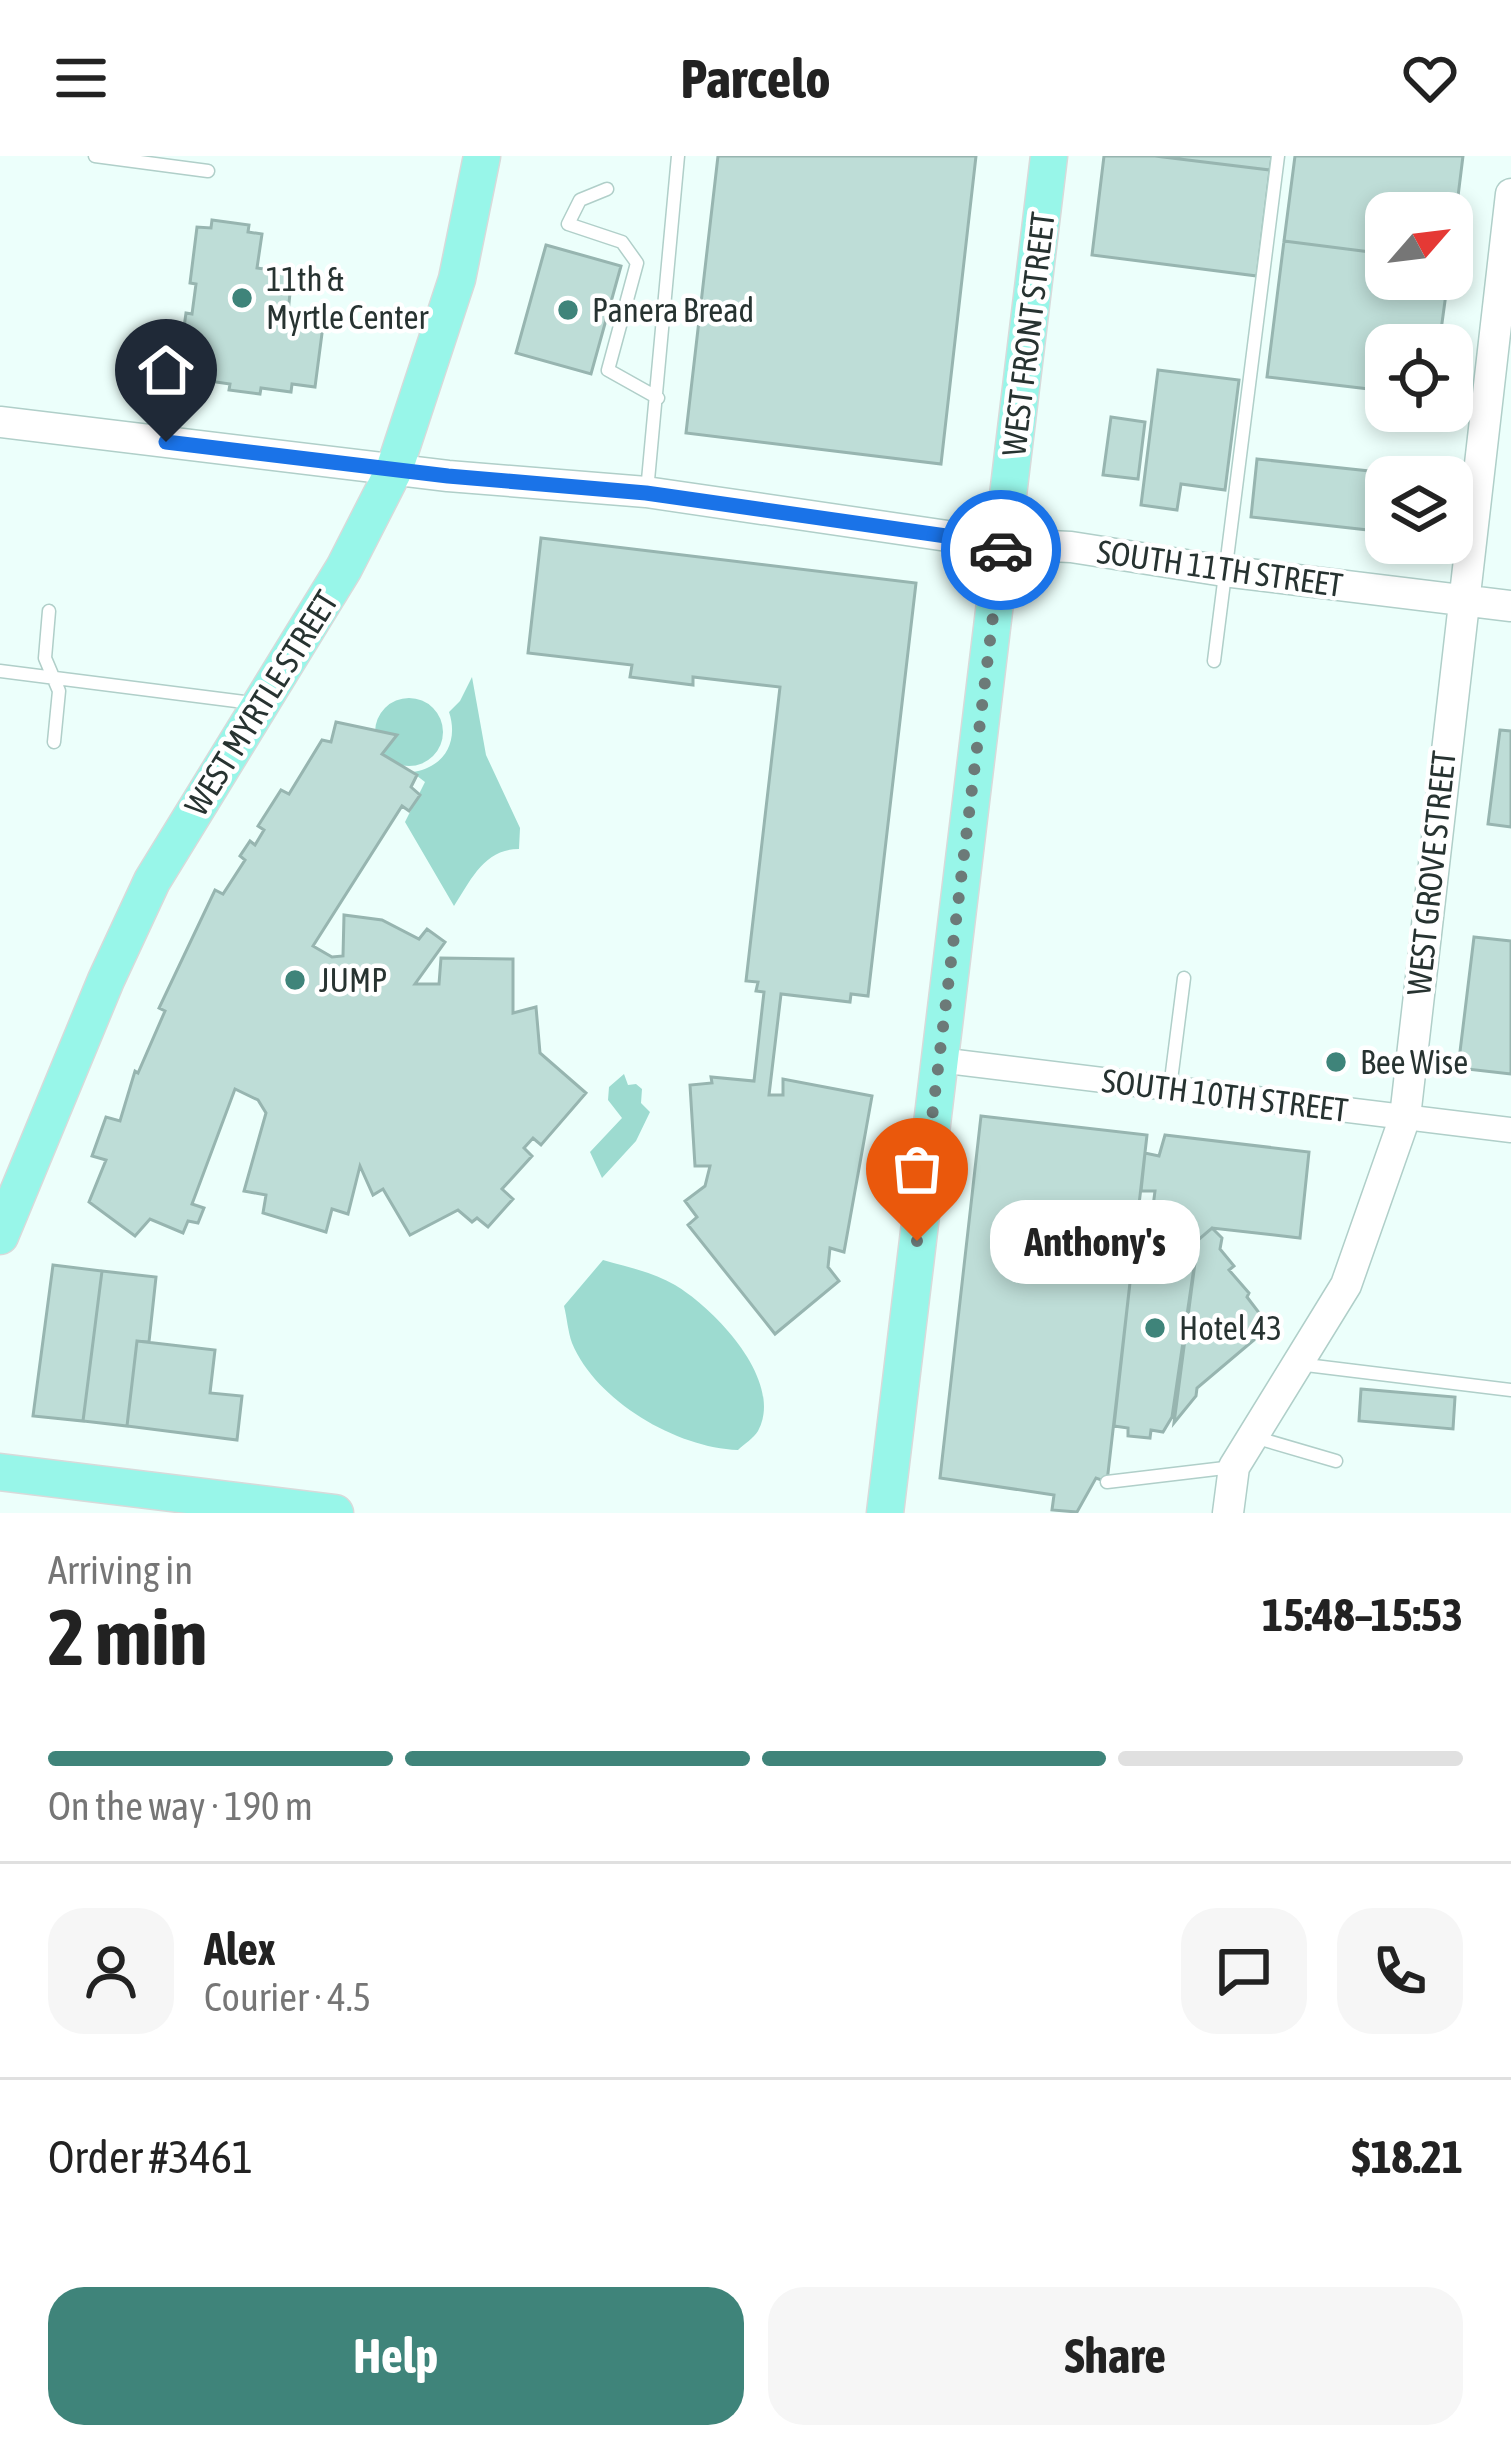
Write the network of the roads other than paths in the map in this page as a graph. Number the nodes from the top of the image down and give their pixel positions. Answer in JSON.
{"nodes":[{"id":1,"x":95,"y":156,"type":"edge"},
{"id":2,"x":482,"y":156,"type":"edge"},
{"id":3,"x":678,"y":156,"type":"edge"},
{"id":4,"x":1049,"y":156,"type":"edge"},
{"id":5,"x":1278,"y":156,"type":"edge"},
{"id":6,"x":208,"y":171,"type":"dead end"},
{"id":7,"x":607,"y":189,"type":"dead end"},
{"id":8,"x":1511,"y":194,"type":"edge"},
{"id":9,"x":1505,"y":293,"type":"edge"},
{"id":10,"x":658,"y":398,"type":"junction"},
{"id":11,"x":0,"y":422,"type":"edge"},
{"id":12,"x":394,"y":470,"type":"junction"},
{"id":13,"x":646,"y":493,"type":"junction"},
{"id":14,"x":1002,"y":544,"type":"junction"},
{"id":15,"x":1224,"y":571,"type":"junction"},
{"id":16,"x":1463,"y":600,"type":"junction"},
{"id":17,"x":1511,"y":606,"type":"edge"},
{"id":18,"x":49,"y":611,"type":"dead end"},
{"id":19,"x":1214,"y":661,"type":"dead end"},
{"id":20,"x":0,"y":671,"type":"edge"},
{"id":21,"x":54,"y":678,"type":"junction"},
{"id":22,"x":260,"y":704,"type":"junction"},
{"id":23,"x":54,"y":742,"type":"dead end"},
{"id":24,"x":1184,"y":978,"type":"dead end"},
{"id":25,"x":939,"y":1060,"type":"junction"},
{"id":26,"x":1170,"y":1088,"type":"junction"},
{"id":27,"x":1405,"y":1117,"type":"junction"},
{"id":28,"x":1511,"y":1130,"type":"edge"},
{"id":29,"x":0,"y":1234,"type":"edge"},
{"id":30,"x":1298,"y":1364,"type":"junction"},
{"id":31,"x":1511,"y":1390,"type":"edge"},
{"id":32,"x":1253,"y":1437,"type":"junction"},
{"id":33,"x":1336,"y":1461,"type":"dead end"},
{"id":34,"x":1234,"y":1467,"type":"junction"},
{"id":35,"x":0,"y":1472,"type":"edge"},
{"id":36,"x":1107,"y":1482,"type":"dead end"},
{"id":37,"x":335,"y":1513,"type":"edge"},
{"id":38,"x":885,"y":1513,"type":"edge"},
{"id":39,"x":1228,"y":1513,"type":"edge"}],
"edges":[{"from":1,"to":6,"type":"lane"},
{"from":2,"to":12,"type":"main road","name":"WEST MYRTLE STREET"},
{"from":3,"to":10,"type":"lane"},
{"from":4,"to":14,"type":"main road","name":"WEST FRONT STREET"},
{"from":5,"to":15,"type":"lane"},
{"from":7,"to":10,"type":"lane"},
{"from":8,"to":9,"type":"street","name":"WEST GROVE STREET"},
{"from":9,"to":16,"type":"street","name":"WEST GROVE STREET"},
{"from":10,"to":13,"type":"lane"},
{"from":11,"to":12,"type":"street","name":"SOUTH 11TH STREET"},
{"from":12,"to":13,"type":"street","name":"SOUTH 11TH STREET"},
{"from":12,"to":22,"type":"main road","name":"WEST MYRTLE STREET"},
{"from":13,"to":14,"type":"street","name":"SOUTH 11TH STREET"},
{"from":14,"to":15,"type":"street","name":"SOUTH 11TH STREET"},
{"from":14,"to":25,"type":"main road","name":"WEST FRONT STREET"},
{"from":15,"to":16,"type":"street","name":"SOUTH 11TH STREET"},
{"from":15,"to":19,"type":"lane"},
{"from":16,"to":17,"type":"street","name":"SOUTH 11TH STREET"},
{"from":16,"to":27,"type":"street","name":"WEST GROVE STREET"},
{"from":18,"to":21,"type":"lane"},
{"from":20,"to":21,"type":"lane"},
{"from":21,"to":22,"type":"lane"},
{"from":21,"to":23,"type":"lane"},
{"from":22,"to":29,"type":"main road","name":"WEST MYRTLE STREET"},
{"from":24,"to":26,"type":"lane"},
{"from":25,"to":26,"type":"street","name":"SOUTH 10TH STREET"},
{"from":25,"to":38,"type":"main road","name":"WEST FRONT STREET"},
{"from":26,"to":27,"type":"street","name":"SOUTH 10TH STREET"},
{"from":27,"to":28,"type":"street","name":"SOUTH 10TH STREET"},
{"from":27,"to":30,"type":"street","name":"WEST GROVE STREET"},
{"from":30,"to":31,"type":"lane"},
{"from":30,"to":32,"type":"street","name":"WEST GROVE STREET"},
{"from":32,"to":33,"type":"lane"},
{"from":32,"to":34,"type":"street","name":"WEST GROVE STREET"},
{"from":34,"to":36,"type":"lane"},
{"from":34,"to":39,"type":"street","name":"WEST GROVE STREET"},
{"from":35,"to":37,"type":"main road"}]}
